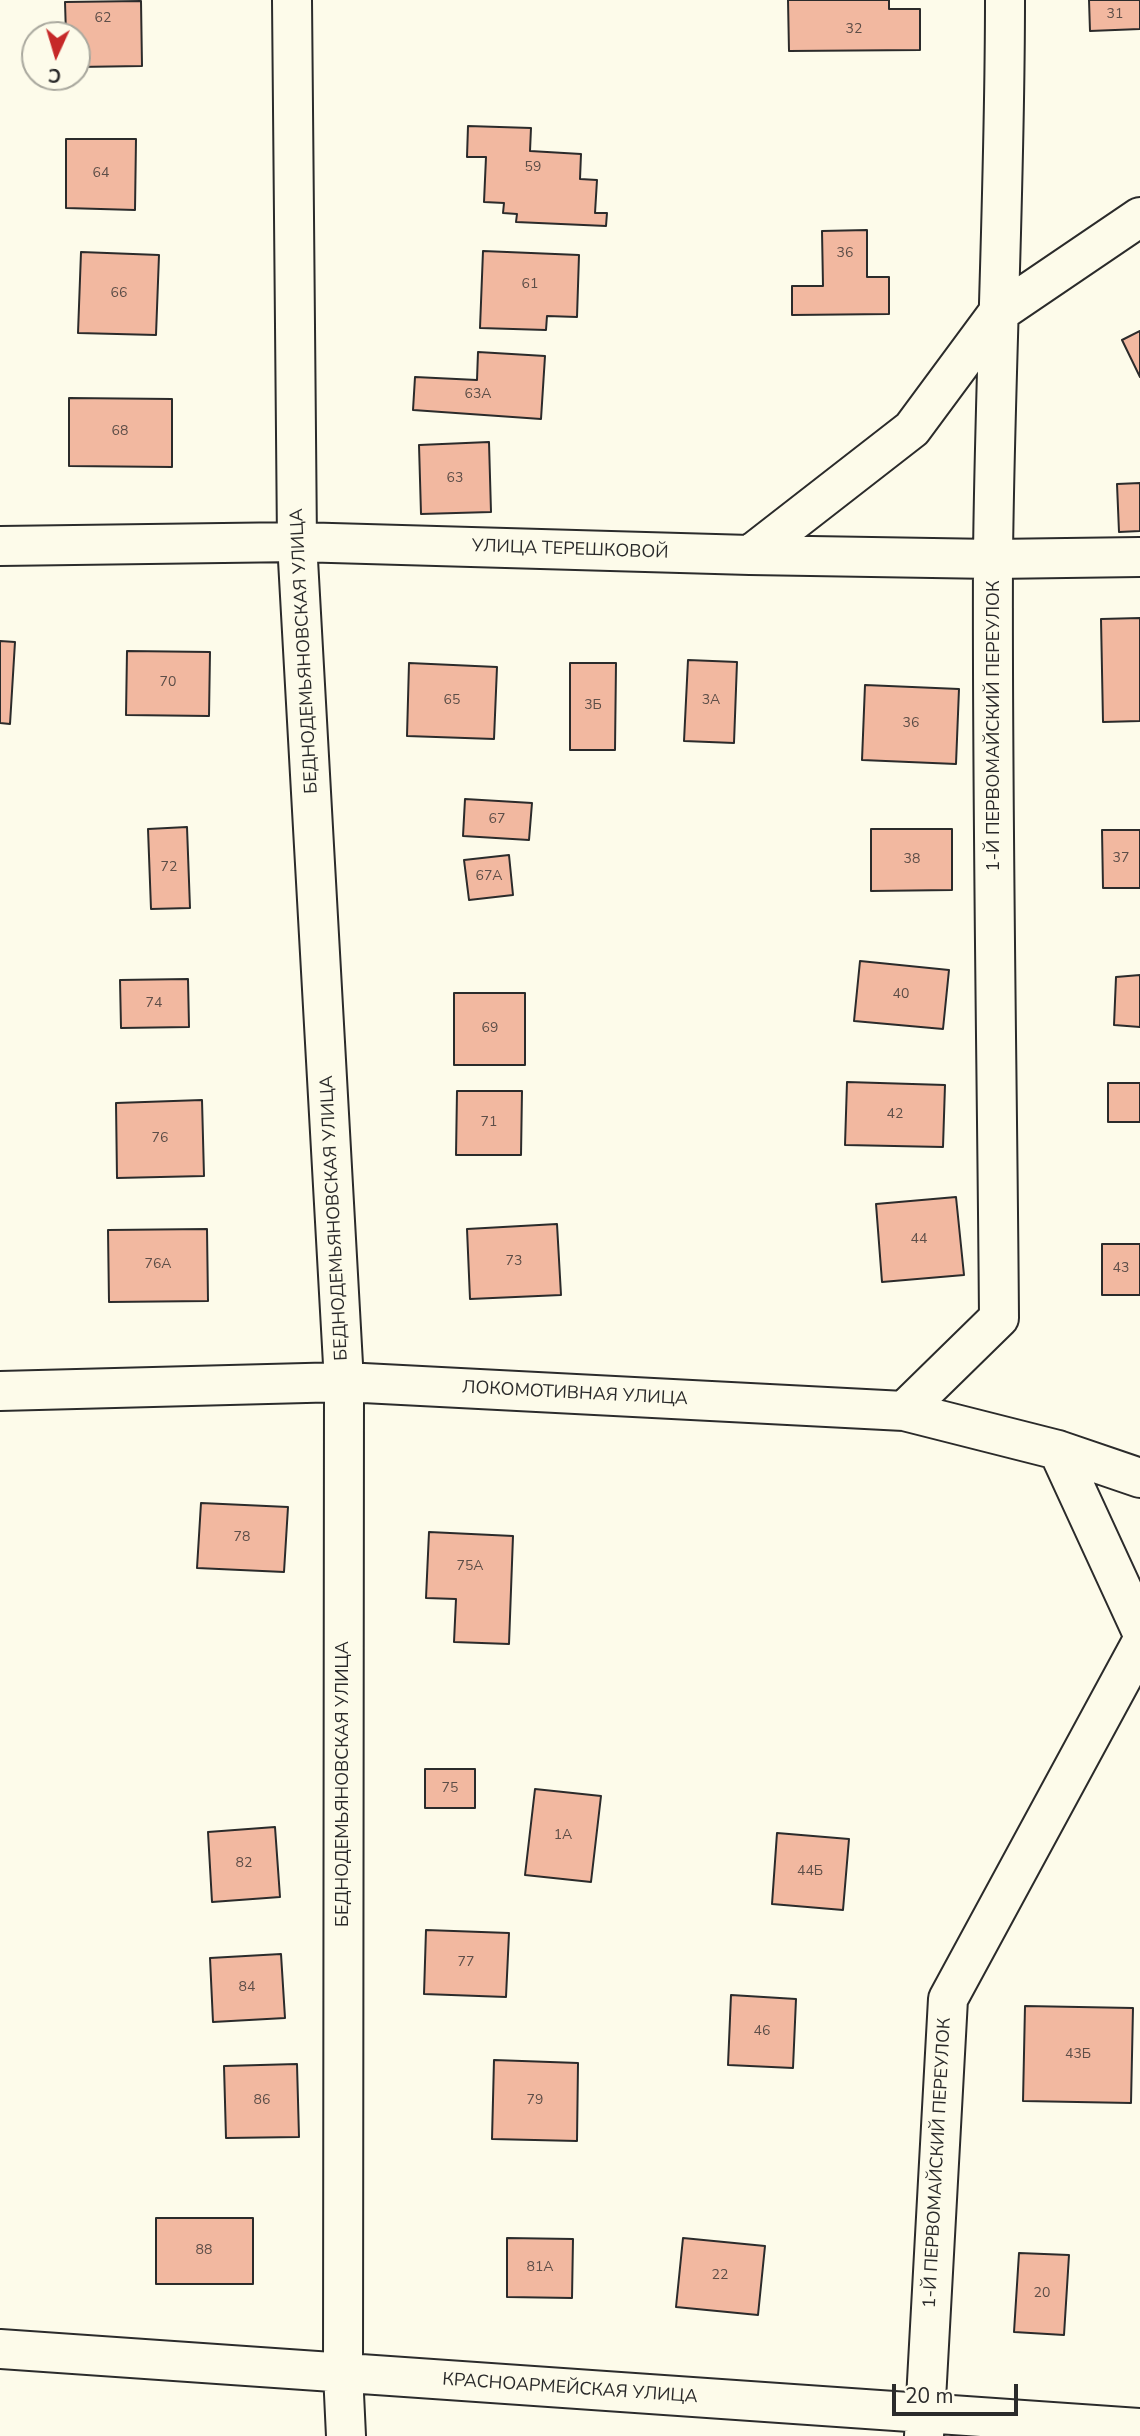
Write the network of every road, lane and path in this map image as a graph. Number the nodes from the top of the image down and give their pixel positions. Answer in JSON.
{"nodes":[{"id":1,"x":292,"y":0,"type":"edge"},
{"id":2,"x":1005,"y":0,"type":"edge"},
{"id":3,"x":1140,"y":217,"type":"edge"},
{"id":4,"x":997,"y":314,"type":"junction"},
{"id":5,"x":298,"y":542,"type":"junction"},
{"id":6,"x":0,"y":545,"type":"edge"},
{"id":7,"x":750,"y":555,"type":"junction"},
{"id":8,"x":1140,"y":557,"type":"edge"},
{"id":9,"x":993,"y":559,"type":"junction"},
{"id":10,"x":344,"y":1382,"type":"junction"},
{"id":11,"x":0,"y":1391,"type":"edge"},
{"id":12,"x":904,"y":1411,"type":"junction"},
{"id":13,"x":1058,"y":1450,"type":"junction"},
{"id":14,"x":1140,"y":1478,"type":"edge"},
{"id":15,"x":1140,"y":1628,"type":"edge"},
{"id":16,"x":1140,"y":1645,"type":"edge"},
{"id":17,"x":0,"y":2349,"type":"edge"},
{"id":18,"x":343,"y":2373,"type":"junction"},
{"id":19,"x":923,"y":2425,"type":"edge"},
{"id":20,"x":1140,"y":2428,"type":"edge"},
{"id":21,"x":346,"y":2436,"type":"edge"}],
"edges":[{"from":1,"to":5,"type":"street","name":"БЕДНОДЕМЬЯНОВСКАЯ УЛИЦА"},
{"from":2,"to":4,"type":"street","name":"1-Й ПЕРВОМАЙСКИЙ ПЕРЕУЛОК"},
{"from":3,"to":4,"type":"street"},
{"from":4,"to":7,"type":"street"},
{"from":4,"to":9,"type":"street","name":"1-Й ПЕРВОМАЙСКИЙ ПЕРЕУЛОК"},
{"from":5,"to":6,"type":"street","name":"УЛИЦА ТЕРЕШКОВОЙ"},
{"from":5,"to":7,"type":"street","name":"УЛИЦА ТЕРЕШКОВОЙ"},
{"from":5,"to":10,"type":"street","name":"БЕДНОДЕМЬЯНОВСКАЯ УЛИЦА"},
{"from":7,"to":9,"type":"street","name":"УЛИЦА ТЕРЕШКОВОЙ"},
{"from":8,"to":9,"type":"street","name":"УЛИЦА ТЕРЕШКОВОЙ"},
{"from":9,"to":12,"type":"street","name":"1-Й ПЕРВОМАЙСКИЙ ПЕРЕУЛОК"},
{"from":10,"to":11,"type":"street","name":"ЛОКОМОТИВНАЯ УЛИЦА"},
{"from":10,"to":12,"type":"street","name":"ЛОКОМОТИВНАЯ УЛИЦА"},
{"from":10,"to":18,"type":"street","name":"БЕДНОДЕМЬЯНОВСКАЯ УЛИЦА"},
{"from":12,"to":13,"type":"street","name":"ЛОКОМОТИВНАЯ УЛИЦА"},
{"from":13,"to":14,"type":"street","name":"ЛОКОМОТИВНАЯ УЛИЦА"},
{"from":13,"to":15,"type":"street"},
{"from":16,"to":19,"type":"street","name":"1-Й ПЕРВОМАЙСКИЙ ПЕРЕУЛОК"},
{"from":17,"to":18,"type":"street","name":"КРАСНОАРМЕЙСКАЯ УЛИЦА"},
{"from":18,"to":19,"type":"street","name":"КРАСНОАРМЕЙСКАЯ УЛИЦА"},
{"from":18,"to":21,"type":"street","name":"БЕДНОДЕМЬЯНОВСКАЯ УЛИЦА"},
{"from":19,"to":20,"type":"street","name":"КРАСНОАРМЕЙСКАЯ УЛИЦА"}]}
